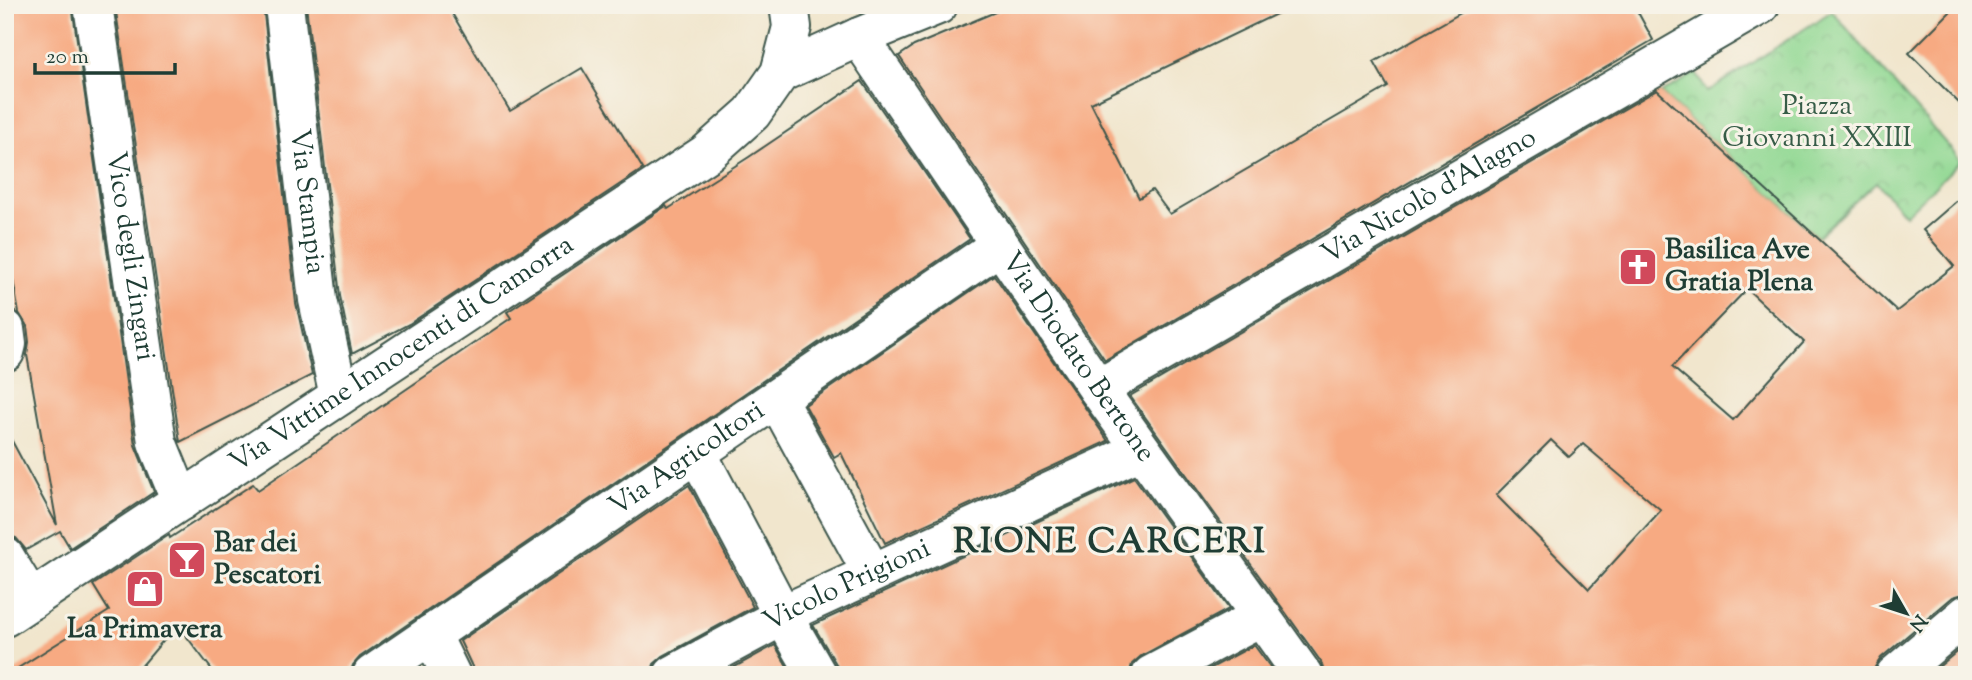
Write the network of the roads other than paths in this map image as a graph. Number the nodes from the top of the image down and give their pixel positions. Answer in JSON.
{"nodes":[{"id":1,"x":93,"y":5,"type":"edge"},
{"id":2,"x":284,"y":5,"type":"edge"},
{"id":3,"x":789,"y":5,"type":"edge"},
{"id":4,"x":938,"y":5,"type":"edge"},
{"id":5,"x":1760,"y":5,"type":"edge"},
{"id":6,"x":859,"y":37,"type":"junction"},
{"id":7,"x":780,"y":73,"type":"junction"},
{"id":8,"x":1000,"y":245,"type":"junction"},
{"id":9,"x":5,"y":329,"type":"edge"},
{"id":10,"x":5,"y":352,"type":"edge"},
{"id":11,"x":1098,"y":388,"type":"junction"},
{"id":12,"x":339,"y":396,"type":"junction"},
{"id":13,"x":777,"y":399,"type":"junction"},
{"id":14,"x":1141,"y":450,"type":"junction"},
{"id":15,"x":698,"y":453,"type":"junction"},
{"id":16,"x":181,"y":501,"type":"junction"},
{"id":17,"x":5,"y":557,"type":"edge"},
{"id":18,"x":872,"y":573,"type":"junction"},
{"id":19,"x":18,"y":608,"type":"edge"},
{"id":20,"x":1967,"y":614,"type":"edge"},
{"id":21,"x":783,"y":616,"type":"junction"},
{"id":22,"x":1262,"y":616,"type":"junction"},
{"id":23,"x":431,"y":634,"type":"junction"},
{"id":24,"x":372,"y":675,"type":"edge"},
{"id":25,"x":451,"y":675,"type":"edge"},
{"id":26,"x":673,"y":675,"type":"edge"},
{"id":27,"x":817,"y":675,"type":"edge"},
{"id":28,"x":1151,"y":675,"type":"edge"},
{"id":29,"x":1303,"y":675,"type":"edge"},
{"id":30,"x":1895,"y":675,"type":"edge"}],
"edges":[{"from":1,"to":16,"type":"street","name":"Vico degli Zingari"},
{"from":2,"to":12,"type":"street","name":"Via Stampia"},
{"from":3,"to":7,"type":"street"},
{"from":4,"to":6,"type":"street"},
{"from":5,"to":11,"type":"street","name":"Via Nicolò d'Alagno"},
{"from":6,"to":7,"type":"street"},
{"from":6,"to":8,"type":"street","name":"Via Diodato Bertone"},
{"from":7,"to":12,"type":"street","name":"Via Vittime Innocenti di Camorra"},
{"from":8,"to":11,"type":"street","name":"Via Diodato Bertone"},
{"from":8,"to":13,"type":"street","name":"Via Agricoltori"},
{"from":9,"to":10,"type":"street"},
{"from":11,"to":14,"type":"street","name":"Via Diodato Bertone"},
{"from":12,"to":16,"type":"street","name":"Via Vittime Innocenti di Camorra"},
{"from":13,"to":15,"type":"street","name":"Via Agricoltori"},
{"from":13,"to":18,"type":"street"},
{"from":14,"to":18,"type":"street","name":"Vicolo Prigioni"},
{"from":14,"to":22,"type":"street","name":"Via Diodato Bertone"},
{"from":15,"to":21,"type":"street"},
{"from":15,"to":23,"type":"street","name":"Via Agricoltori"},
{"from":16,"to":19,"type":"street","name":"Via Vittime Innocenti di Camorra"},
{"from":17,"to":19,"type":"street"},
{"from":18,"to":21,"type":"street","name":"Vicolo Prigioni"},
{"from":20,"to":30,"type":"street"},
{"from":21,"to":26,"type":"street","name":"Vicolo Prigioni"},
{"from":21,"to":27,"type":"street"},
{"from":22,"to":28,"type":"street"},
{"from":22,"to":29,"type":"street","name":"Via Diodato Bertone"},
{"from":23,"to":24,"type":"street","name":"Via Agricoltori"},
{"from":23,"to":25,"type":"street"}]}
